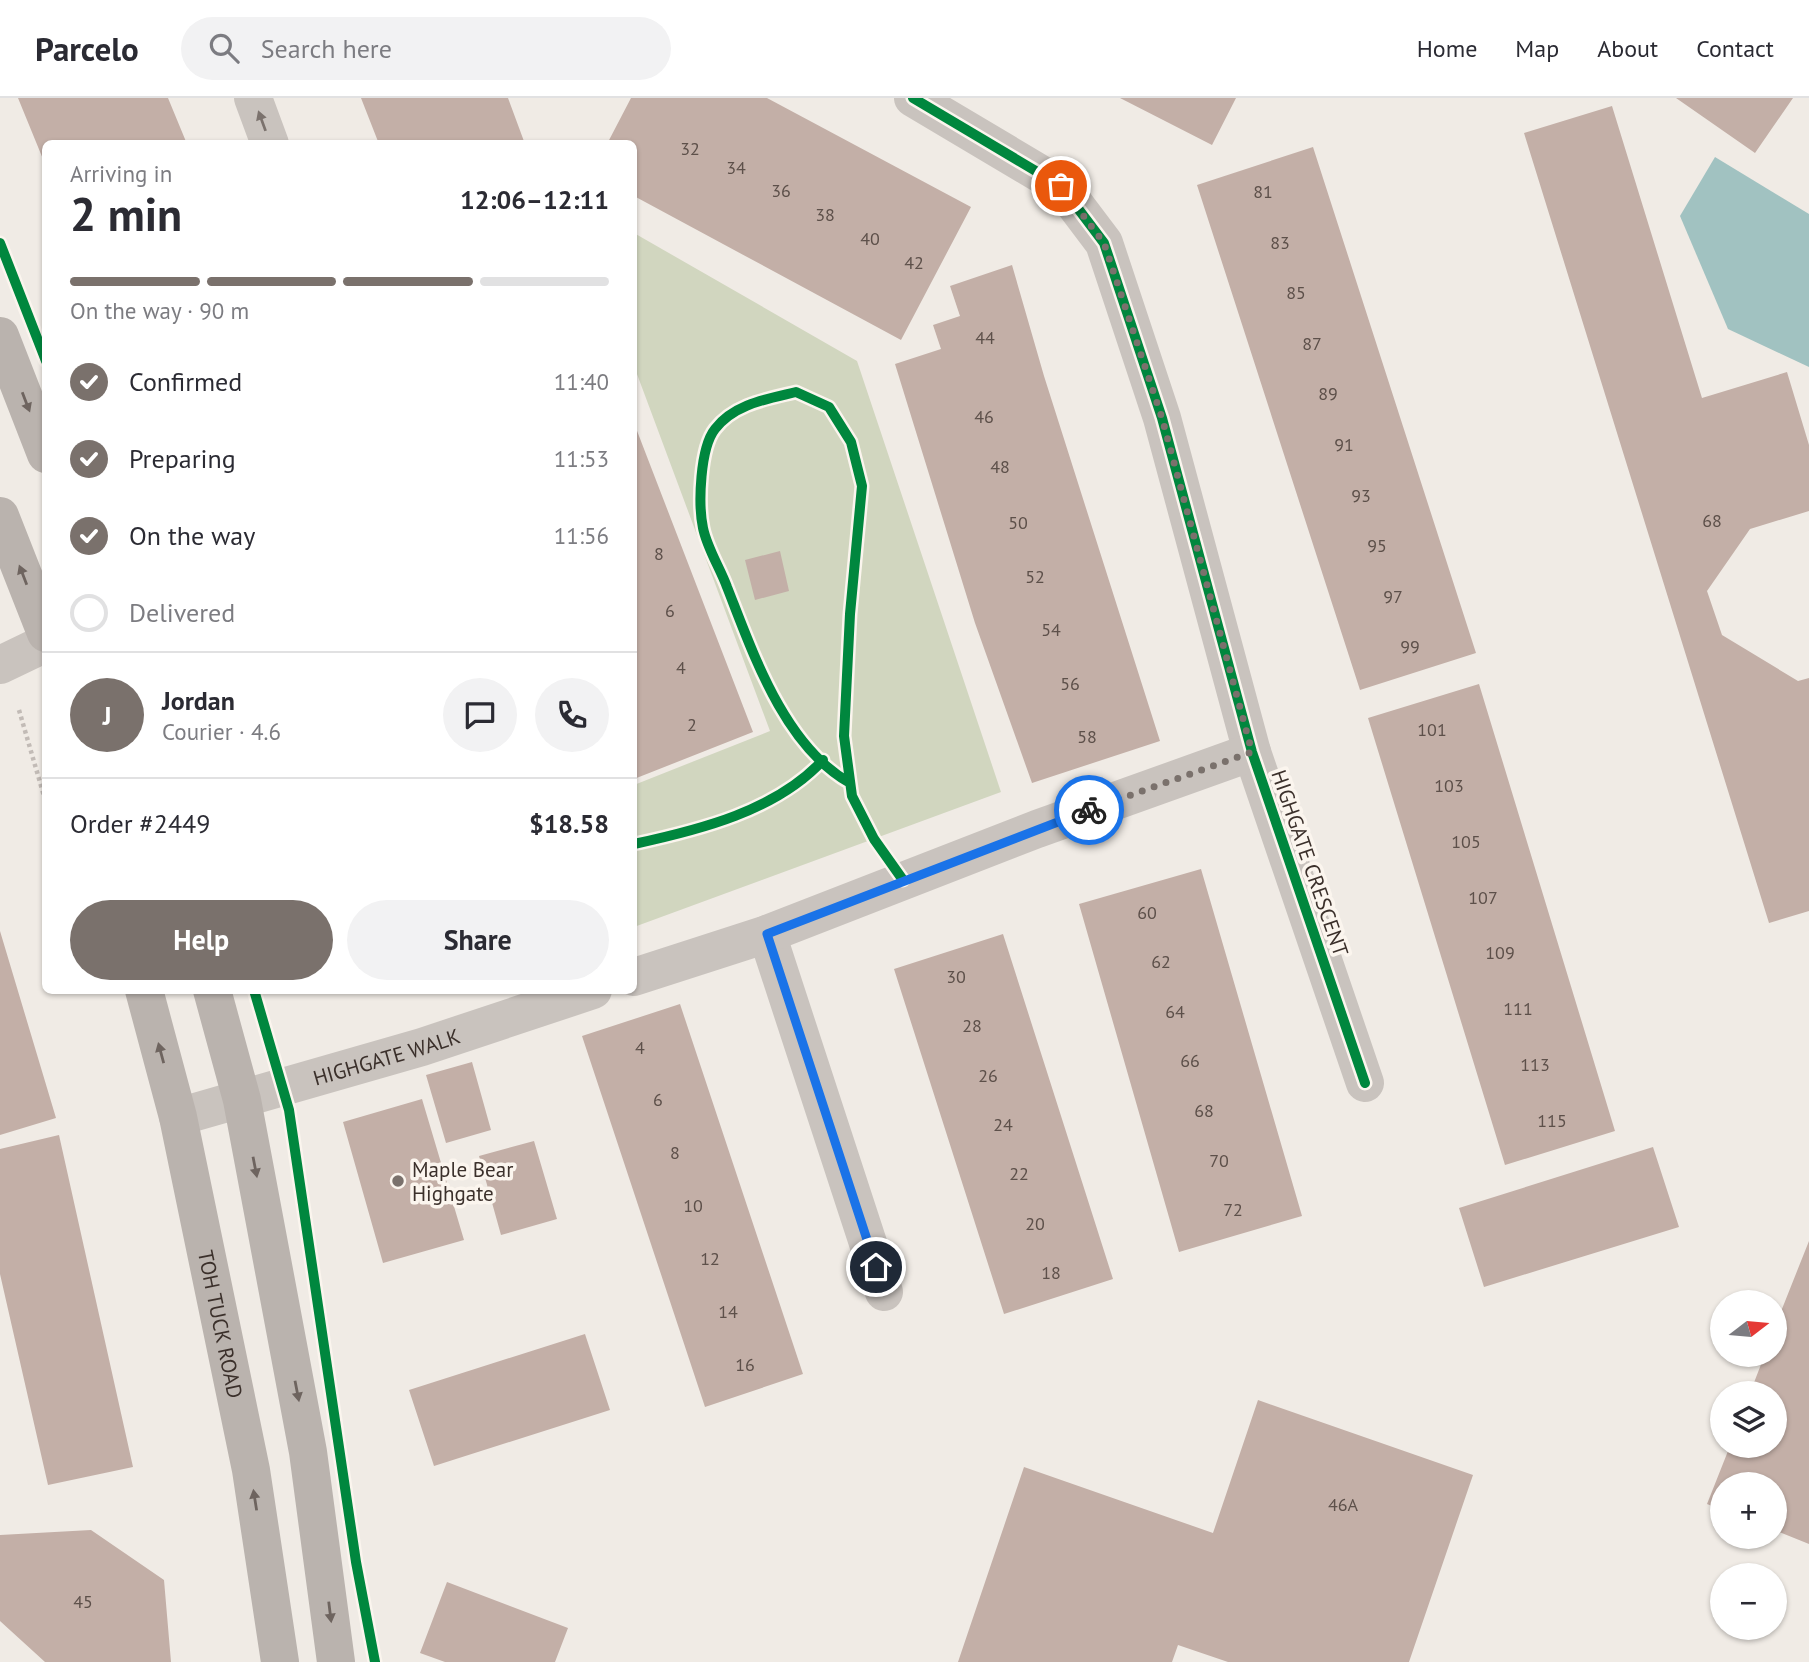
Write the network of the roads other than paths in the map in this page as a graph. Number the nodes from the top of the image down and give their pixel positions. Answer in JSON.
{"nodes":[{"id":1,"x":253,"y":98,"type":"edge"},
{"id":2,"x":913,"y":98,"type":"edge"},
{"id":3,"x":269,"y":140,"type":"edge"},
{"id":4,"x":0,"y":336,"type":"edge"},
{"id":5,"x":42,"y":444,"type":"edge"},
{"id":6,"x":0,"y":516,"type":"edge"},
{"id":7,"x":42,"y":624,"type":"edge"},
{"id":8,"x":42,"y":645,"type":"edge"},
{"id":9,"x":3,"y":664,"type":"edge"},
{"id":10,"x":1252,"y":752,"type":"junction"},
{"id":11,"x":767,"y":934,"type":"junction"},
{"id":12,"x":637,"y":976,"type":"edge"},
{"id":13,"x":145,"y":994,"type":"edge"},
{"id":14,"x":213,"y":994,"type":"edge"},
{"id":15,"x":577,"y":994,"type":"edge"},
{"id":16,"x":1365,"y":1083,"type":"dead end"},
{"id":17,"x":242,"y":1100,"type":"junction"},
{"id":18,"x":178,"y":1117,"type":"junction"},
{"id":19,"x":884,"y":1292,"type":"dead end"},
{"id":20,"x":280,"y":1662,"type":"edge"},
{"id":21,"x":336,"y":1662,"type":"edge"}],
"edges":[{"from":3,"to":1,"type":"street","one_way":true},
{"from":2,"to":10,"type":"street","name":"HIGHGATE CRESCENT"},
{"from":4,"to":5,"type":"street","one_way":true},
{"from":7,"to":6,"type":"street","one_way":true},
{"from":8,"to":9,"type":"street"},
{"from":10,"to":11,"type":"street"},
{"from":10,"to":16,"type":"street","name":"HIGHGATE CRESCENT"},
{"from":11,"to":12,"type":"street"},
{"from":11,"to":19,"type":"street"},
{"from":18,"to":13,"type":"street","name":"TOH TUCK ROAD","one_way":true},
{"from":14,"to":17,"type":"street"},
{"from":15,"to":17,"type":"street","name":"HIGHGATE WALK"},
{"from":17,"to":18,"type":"street","name":"HIGHGATE WALK"},
{"from":17,"to":21,"type":"street","one_way":true},
{"from":20,"to":18,"type":"street","name":"TOH TUCK ROAD","one_way":true}]}
